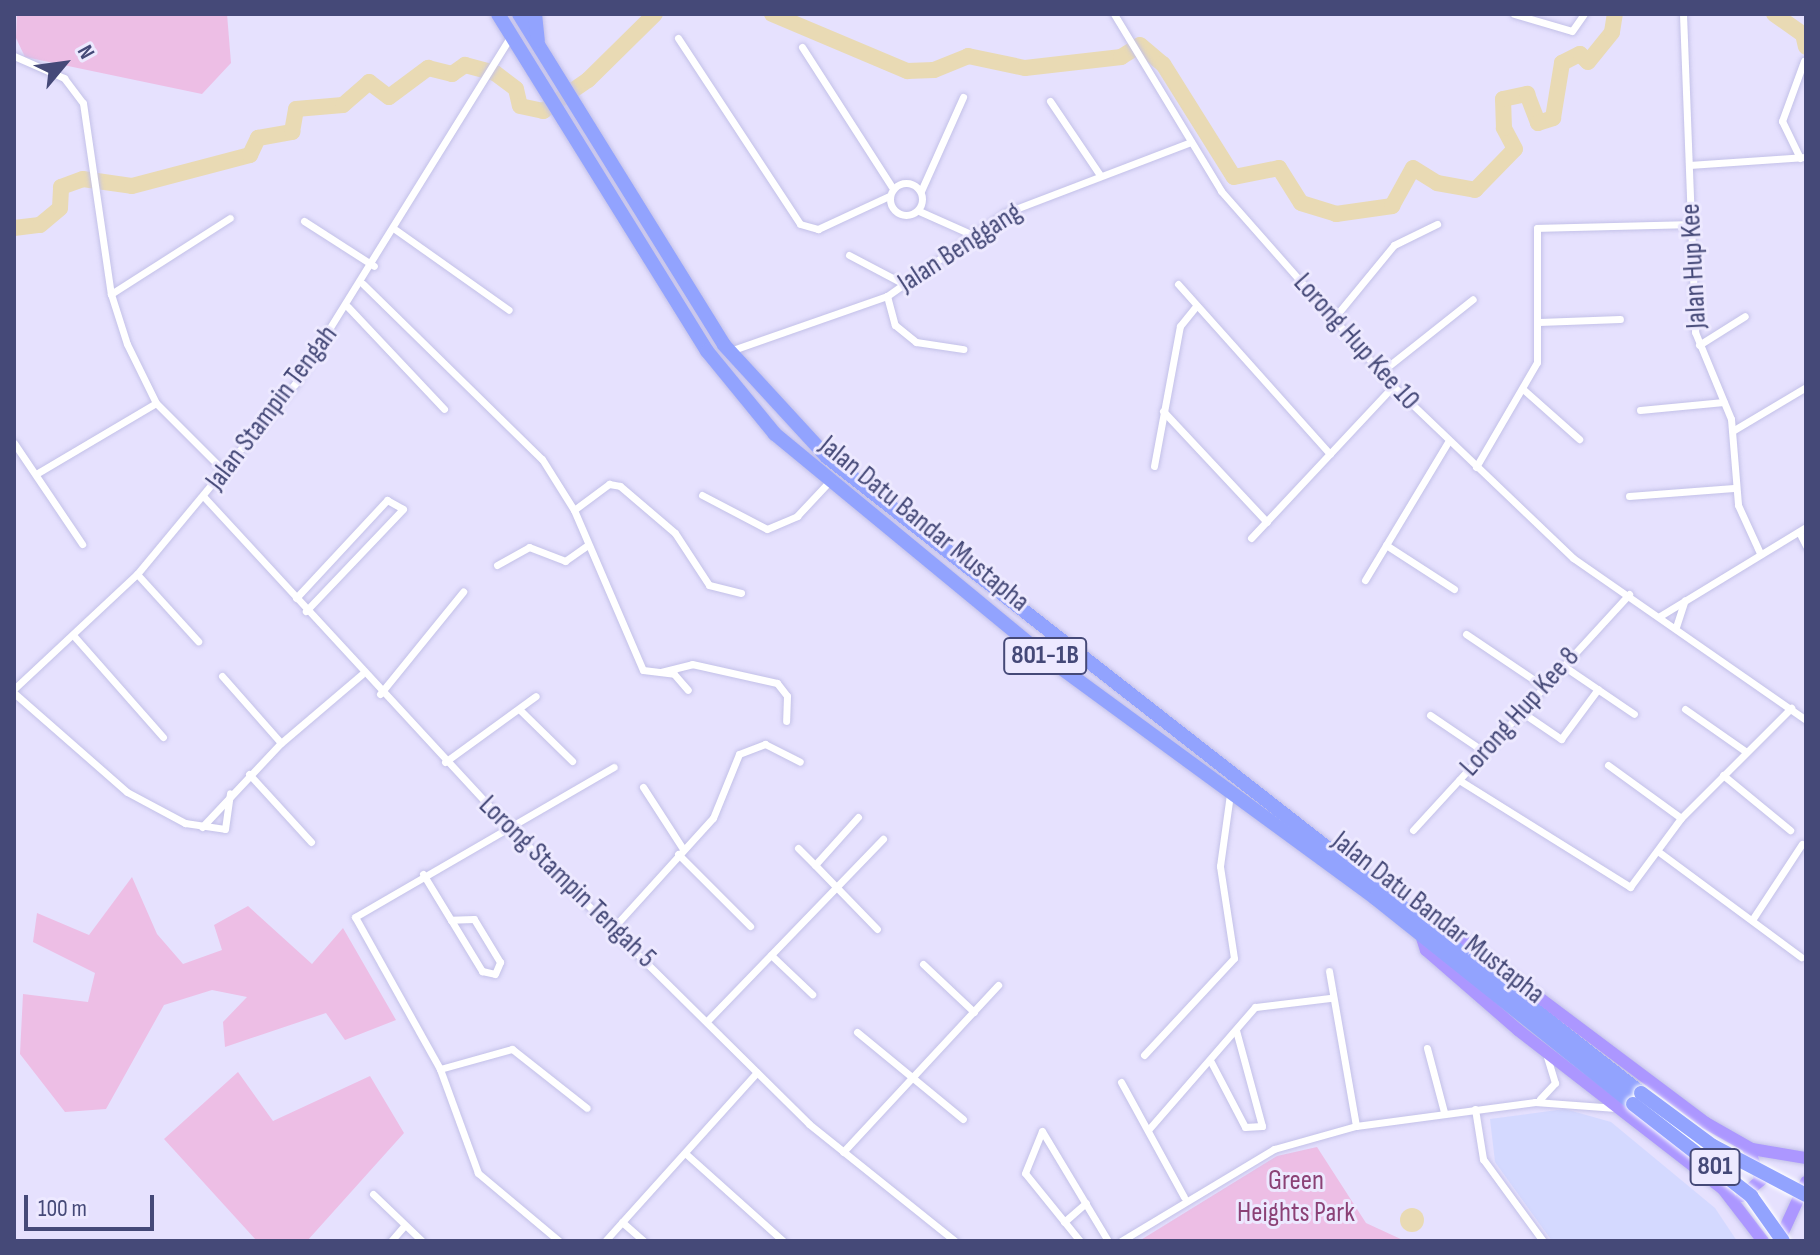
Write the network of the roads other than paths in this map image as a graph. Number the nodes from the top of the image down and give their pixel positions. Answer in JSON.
{"nodes":[{"id":1,"x":498,"y":14,"type":"edge"},
{"id":2,"x":519,"y":14,"type":"edge"},
{"id":3,"x":535,"y":14,"type":"edge"},
{"id":4,"x":1114,"y":14,"type":"edge"},
{"id":5,"x":1514,"y":14,"type":"edge"},
{"id":6,"x":1584,"y":14,"type":"edge"},
{"id":7,"x":1683,"y":14,"type":"edge"},
{"id":8,"x":511,"y":36,"type":"junction"},
{"id":9,"x":678,"y":38,"type":"dead end"},
{"id":10,"x":802,"y":47,"type":"dead end"},
{"id":11,"x":539,"y":48,"type":"junction"},
{"id":12,"x":14,"y":56,"type":"edge"},
{"id":13,"x":1804,"y":61,"type":"edge"},
{"id":14,"x":963,"y":97,"type":"dead end"},
{"id":15,"x":1050,"y":101,"type":"dead end"},
{"id":16,"x":1191,"y":142,"type":"junction"},
{"id":17,"x":1803,"y":158,"type":"edge"},
{"id":18,"x":1689,"y":165,"type":"junction"},
{"id":19,"x":1100,"y":175,"type":"junction"},
{"id":20,"x":892,"y":187,"type":"junction"},
{"id":21,"x":921,"y":191,"type":"junction"},
{"id":22,"x":889,"y":196,"type":"junction"},
{"id":23,"x":921,"y":208,"type":"junction"},
{"id":24,"x":869,"y":209,"type":"junction"},
{"id":25,"x":891,"y":209,"type":"junction"},
{"id":26,"x":230,"y":218,"type":"dead end"},
{"id":27,"x":304,"y":221,"type":"dead end"},
{"id":28,"x":1437,"y":224,"type":"dead end"},
{"id":29,"x":1690,"y":224,"type":"junction"},
{"id":30,"x":396,"y":230,"type":"junction"},
{"id":31,"x":973,"y":235,"type":"junction"},
{"id":32,"x":849,"y":255,"type":"dead end"},
{"id":33,"x":374,"y":266,"type":"junction"},
{"id":34,"x":363,"y":284,"type":"junction"},
{"id":35,"x":1178,"y":284,"type":"dead end"},
{"id":36,"x":906,"y":285,"type":"junction"},
{"id":37,"x":111,"y":294,"type":"junction"},
{"id":38,"x":887,"y":296,"type":"junction"},
{"id":39,"x":1473,"y":299,"type":"dead end"},
{"id":40,"x":1196,"y":306,"type":"junction"},
{"id":41,"x":348,"y":307,"type":"junction"},
{"id":42,"x":509,"y":310,"type":"dead end"},
{"id":43,"x":1745,"y":316,"type":"dead end"},
{"id":44,"x":1334,"y":318,"type":"junction"},
{"id":45,"x":1620,"y":319,"type":"dead end"},
{"id":46,"x":1539,"y":322,"type":"junction"},
{"id":47,"x":1699,"y":345,"type":"junction"},
{"id":48,"x":963,"y":349,"type":"dead end"},
{"id":49,"x":729,"y":351,"type":"junction"},
{"id":50,"x":1381,"y":372,"type":"junction"},
{"id":51,"x":1393,"y":386,"type":"junction"},
{"id":52,"x":1806,"y":387,"type":"edge"},
{"id":53,"x":1524,"y":390,"type":"junction"},
{"id":54,"x":1724,"y":402,"type":"junction"},
{"id":55,"x":156,"y":403,"type":"junction"},
{"id":56,"x":444,"y":409,"type":"dead end"},
{"id":57,"x":1640,"y":410,"type":"dead end"},
{"id":58,"x":1163,"y":411,"type":"junction"},
{"id":59,"x":1734,"y":430,"type":"junction"},
{"id":60,"x":1579,"y":439,"type":"dead end"},
{"id":61,"x":1448,"y":442,"type":"junction"},
{"id":62,"x":14,"y":443,"type":"edge"},
{"id":63,"x":1330,"y":454,"type":"junction"},
{"id":64,"x":1154,"y":466,"type":"dead end"},
{"id":65,"x":1476,"y":467,"type":"junction"},
{"id":66,"x":225,"y":472,"type":"junction"},
{"id":67,"x":36,"y":474,"type":"junction"},
{"id":68,"x":828,"y":483,"type":"junction"},
{"id":69,"x":1734,"y":488,"type":"junction"},
{"id":70,"x":702,"y":495,"type":"dead end"},
{"id":71,"x":1629,"y":496,"type":"dead end"},
{"id":72,"x":204,"y":497,"type":"junction"},
{"id":73,"x":574,"y":510,"type":"junction"},
{"id":74,"x":1267,"y":522,"type":"junction"},
{"id":75,"x":1802,"y":529,"type":"edge"},
{"id":76,"x":1251,"y":538,"type":"dead end"},
{"id":77,"x":82,"y":544,"type":"dead end"},
{"id":78,"x":588,"y":545,"type":"junction"},
{"id":79,"x":1386,"y":545,"type":"junction"},
{"id":80,"x":1806,"y":546,"type":"edge"},
{"id":81,"x":1760,"y":553,"type":"junction"},
{"id":82,"x":497,"y":565,"type":"dead end"},
{"id":83,"x":137,"y":574,"type":"junction"},
{"id":84,"x":1365,"y":580,"type":"dead end"},
{"id":85,"x":1454,"y":589,"type":"dead end"},
{"id":86,"x":463,"y":592,"type":"dead end"},
{"id":87,"x":741,"y":593,"type":"dead end"},
{"id":88,"x":1629,"y":594,"type":"junction"},
{"id":89,"x":296,"y":598,"type":"junction"},
{"id":90,"x":1685,"y":600,"type":"junction"},
{"id":91,"x":306,"y":611,"type":"junction"},
{"id":92,"x":1660,"y":616,"type":"junction"},
{"id":93,"x":1676,"y":627,"type":"junction"},
{"id":94,"x":1466,"y":634,"type":"dead end"},
{"id":95,"x":73,"y":635,"type":"junction"},
{"id":96,"x":198,"y":641,"type":"dead end"},
{"id":97,"x":1080,"y":658,"type":"junction"},
{"id":98,"x":1562,"y":665,"type":"junction"},
{"id":99,"x":657,"y":673,"type":"junction"},
{"id":100,"x":362,"y":674,"type":"junction"},
{"id":101,"x":222,"y":676,"type":"dead end"},
{"id":102,"x":1540,"y":684,"type":"junction"},
{"id":103,"x":1598,"y":689,"type":"junction"},
{"id":104,"x":688,"y":690,"type":"dead end"},
{"id":105,"x":1092,"y":690,"type":"junction"},
{"id":106,"x":14,"y":691,"type":"edge"},
{"id":107,"x":380,"y":694,"type":"junction"},
{"id":108,"x":536,"y":696,"type":"dead end"},
{"id":109,"x":1791,"y":708,"type":"junction"},
{"id":110,"x":1685,"y":709,"type":"dead end"},
{"id":111,"x":520,"y":710,"type":"junction"},
{"id":112,"x":1520,"y":711,"type":"junction"},
{"id":113,"x":1634,"y":714,"type":"dead end"},
{"id":114,"x":1430,"y":715,"type":"dead end"},
{"id":115,"x":1806,"y":720,"type":"edge"},
{"id":116,"x":786,"y":721,"type":"dead end"},
{"id":117,"x":163,"y":737,"type":"dead end"},
{"id":118,"x":281,"y":743,"type":"junction"},
{"id":119,"x":1483,"y":751,"type":"junction"},
{"id":120,"x":1745,"y":751,"type":"junction"},
{"id":121,"x":572,"y":761,"type":"dead end"},
{"id":122,"x":445,"y":762,"type":"junction"},
{"id":123,"x":800,"y":762,"type":"dead end"},
{"id":124,"x":1608,"y":765,"type":"dead end"},
{"id":125,"x":614,"y":767,"type":"dead end"},
{"id":126,"x":249,"y":774,"type":"junction"},
{"id":127,"x":1723,"y":775,"type":"junction"},
{"id":128,"x":1459,"y":780,"type":"junction"},
{"id":129,"x":643,"y":787,"type":"dead end"},
{"id":130,"x":1231,"y":791,"type":"junction"},
{"id":131,"x":230,"y":793,"type":"junction"},
{"id":132,"x":858,"y":817,"type":"dead end"},
{"id":133,"x":1681,"y":818,"type":"junction"},
{"id":134,"x":202,"y":827,"type":"junction"},
{"id":135,"x":509,"y":827,"type":"junction"},
{"id":136,"x":1413,"y":830,"type":"dead end"},
{"id":137,"x":1790,"y":830,"type":"dead end"},
{"id":138,"x":883,"y":839,"type":"dead end"},
{"id":139,"x":311,"y":842,"type":"dead end"},
{"id":140,"x":1802,"y":844,"type":"dead end"},
{"id":141,"x":798,"y":848,"type":"dead end"},
{"id":142,"x":680,"y":852,"type":"junction"},
{"id":143,"x":1659,"y":852,"type":"junction"},
{"id":144,"x":815,"y":865,"type":"junction"},
{"id":145,"x":423,"y":874,"type":"junction"},
{"id":146,"x":837,"y":888,"type":"junction"},
{"id":147,"x":451,"y":920,"type":"junction"},
{"id":148,"x":1752,"y":920,"type":"junction"},
{"id":149,"x":750,"y":926,"type":"dead end"},
{"id":150,"x":614,"y":927,"type":"junction"},
{"id":151,"x":877,"y":929,"type":"dead end"},
{"id":152,"x":1425,"y":930,"type":"junction"},
{"id":153,"x":771,"y":955,"type":"junction"},
{"id":154,"x":1801,"y":957,"type":"dead end"},
{"id":155,"x":923,"y":964,"type":"dead end"},
{"id":156,"x":1329,"y":971,"type":"dead end"},
{"id":157,"x":998,"y":985,"type":"dead end"},
{"id":158,"x":812,"y":994,"type":"dead end"},
{"id":159,"x":1330,"y":998,"type":"junction"},
{"id":160,"x":974,"y":1012,"type":"junction"},
{"id":161,"x":708,"y":1020,"type":"junction"},
{"id":162,"x":1236,"y":1030,"type":"junction"},
{"id":163,"x":857,"y":1032,"type":"dead end"},
{"id":164,"x":1536,"y":1044,"type":"junction"},
{"id":165,"x":1427,"y":1048,"type":"dead end"},
{"id":166,"x":1144,"y":1055,"type":"dead end"},
{"id":167,"x":1211,"y":1062,"type":"junction"},
{"id":168,"x":440,"y":1069,"type":"junction"},
{"id":169,"x":757,"y":1072,"type":"junction"},
{"id":170,"x":909,"y":1077,"type":"junction"},
{"id":171,"x":1121,"y":1082,"type":"dead end"},
{"id":172,"x":1535,"y":1102,"type":"junction"},
{"id":173,"x":1632,"y":1102,"type":"junction"},
{"id":174,"x":587,"y":1108,"type":"dead end"},
{"id":175,"x":1475,"y":1109,"type":"junction"},
{"id":176,"x":1444,"y":1112,"type":"junction"},
{"id":177,"x":963,"y":1119,"type":"dead end"},
{"id":178,"x":1356,"y":1126,"type":"junction"},
{"id":179,"x":1148,"y":1130,"type":"junction"},
{"id":180,"x":1748,"y":1147,"type":"junction"},
{"id":181,"x":843,"y":1152,"type":"junction"},
{"id":182,"x":685,"y":1153,"type":"junction"},
{"id":183,"x":1806,"y":1158,"type":"edge"},
{"id":184,"x":1806,"y":1182,"type":"edge"},
{"id":185,"x":373,"y":1194,"type":"dead end"},
{"id":186,"x":1729,"y":1195,"type":"junction"},
{"id":187,"x":1806,"y":1195,"type":"edge"},
{"id":188,"x":1184,"y":1197,"type":"junction"},
{"id":189,"x":1086,"y":1203,"type":"junction"},
{"id":190,"x":622,"y":1222,"type":"junction"},
{"id":191,"x":1064,"y":1222,"type":"junction"},
{"id":192,"x":405,"y":1225,"type":"junction"},
{"id":193,"x":391,"y":1241,"type":"edge"},
{"id":194,"x":422,"y":1241,"type":"edge"},
{"id":195,"x":559,"y":1241,"type":"edge"},
{"id":196,"x":605,"y":1241,"type":"edge"},
{"id":197,"x":644,"y":1241,"type":"edge"},
{"id":198,"x":783,"y":1241,"type":"edge"},
{"id":199,"x":955,"y":1241,"type":"edge"},
{"id":200,"x":1080,"y":1241,"type":"edge"},
{"id":201,"x":1108,"y":1241,"type":"edge"},
{"id":202,"x":1121,"y":1241,"type":"edge"},
{"id":203,"x":1543,"y":1241,"type":"edge"},
{"id":204,"x":1763,"y":1241,"type":"edge"},
{"id":205,"x":1781,"y":1241,"type":"edge"}],
"edges":[{"from":1,"to":8,"type":"highway","name":"Jalan Datu Bandar Mustapha","number":"801-1B"},
{"from":2,"to":11,"type":"highway","name":"Jalan Datu Bandar Mustapha"},
{"from":3,"to":11,"type":"highway"},
{"from":4,"to":16,"type":"street","name":"Lorong Hup Kee 10"},
{"from":5,"to":6,"type":"street"},
{"from":7,"to":18,"type":"street","name":"Jalan Hup Kee"},
{"from":8,"to":30,"type":"street","name":"Jalan Stampin Tengah"},
{"from":8,"to":68,"type":"highway","name":"Jalan Datu Bandar Mustapha","number":"801-1B"},
{"from":9,"to":24,"type":"street"},
{"from":10,"to":20,"type":"street"},
{"from":11,"to":49,"type":"highway","name":"Jalan Datu Bandar Mustapha"},
{"from":12,"to":37,"type":"street"},
{"from":13,"to":17,"type":"street"},
{"from":14,"to":21,"type":"street"},
{"from":15,"to":19,"type":"street"},
{"from":16,"to":19,"type":"street","name":"Jalan Benggang"},
{"from":16,"to":44,"type":"street","name":"Lorong Hup Kee 10"},
{"from":17,"to":18,"type":"street"},
{"from":18,"to":29,"type":"street","name":"Jalan Hup Kee"},
{"from":19,"to":31,"type":"street","name":"Jalan Benggang"},
{"from":20,"to":21,"type":"street"},
{"from":20,"to":22,"type":"street"},
{"from":21,"to":23,"type":"street"},
{"from":22,"to":24,"type":"street"},
{"from":22,"to":25,"type":"street"},
{"from":23,"to":25,"type":"street"},
{"from":23,"to":31,"type":"street"},
{"from":24,"to":25,"type":"street"},
{"from":26,"to":37,"type":"street"},
{"from":27,"to":33,"type":"street"},
{"from":28,"to":44,"type":"street"},
{"from":29,"to":46,"type":"street"},
{"from":29,"to":47,"type":"street","name":"Jalan Hup Kee"},
{"from":30,"to":33,"type":"street","name":"Jalan Stampin Tengah"},
{"from":30,"to":42,"type":"street"},
{"from":31,"to":36,"type":"street","name":"Jalan Benggang"},
{"from":32,"to":36,"type":"street"},
{"from":33,"to":34,"type":"street","name":"Jalan Stampin Tengah"},
{"from":34,"to":41,"type":"street","name":"Jalan Stampin Tengah"},
{"from":34,"to":73,"type":"street"},
{"from":35,"to":40,"type":"street"},
{"from":36,"to":38,"type":"street","name":"Jalan Benggang"},
{"from":37,"to":55,"type":"street"},
{"from":38,"to":48,"type":"street"},
{"from":38,"to":49,"type":"street","name":"Jalan Benggang"},
{"from":39,"to":50,"type":"street"},
{"from":40,"to":58,"type":"street"},
{"from":40,"to":63,"type":"street"},
{"from":41,"to":56,"type":"street"},
{"from":41,"to":66,"type":"street","name":"Jalan Stampin Tengah"},
{"from":43,"to":47,"type":"street"},
{"from":44,"to":50,"type":"street","name":"Lorong Hup Kee 10"},
{"from":45,"to":46,"type":"street"},
{"from":46,"to":53,"type":"street"},
{"from":47,"to":54,"type":"street","name":"Jalan Hup Kee"},
{"from":49,"to":97,"type":"highway","name":"Jalan Datu Bandar Mustapha"},
{"from":50,"to":51,"type":"street","name":"Lorong Hup Kee 10"},
{"from":51,"to":61,"type":"street","name":"Lorong Hup Kee 10"},
{"from":51,"to":63,"type":"street"},
{"from":52,"to":59,"type":"street"},
{"from":53,"to":60,"type":"street"},
{"from":53,"to":65,"type":"street"},
{"from":54,"to":57,"type":"street"},
{"from":54,"to":59,"type":"street","name":"Jalan Hup Kee"},
{"from":55,"to":66,"type":"street"},
{"from":55,"to":67,"type":"street"},
{"from":58,"to":64,"type":"street"},
{"from":58,"to":74,"type":"street"},
{"from":59,"to":69,"type":"street","name":"Jalan Hup Kee"},
{"from":61,"to":65,"type":"street","name":"Lorong Hup Kee 10"},
{"from":61,"to":79,"type":"street"},
{"from":62,"to":67,"type":"street"},
{"from":63,"to":74,"type":"street"},
{"from":65,"to":88,"type":"street","name":"Lorong Hup Kee 10"},
{"from":66,"to":72,"type":"street","name":"Jalan Stampin Tengah"},
{"from":67,"to":77,"type":"street"},
{"from":68,"to":70,"type":"street"},
{"from":68,"to":105,"type":"highway","name":"Jalan Datu Bandar Mustapha","number":"801-1B"},
{"from":69,"to":71,"type":"street"},
{"from":69,"to":81,"type":"street","name":"Jalan Hup Kee"},
{"from":72,"to":83,"type":"street","name":"Jalan Stampin Tengah"},
{"from":72,"to":89,"type":"street","name":"Lorong Stampin Tengah 5"},
{"from":73,"to":78,"type":"street"},
{"from":73,"to":87,"type":"street"},
{"from":74,"to":76,"type":"street"},
{"from":75,"to":80,"type":"street"},
{"from":75,"to":81,"type":"street"},
{"from":78,"to":82,"type":"street"},
{"from":78,"to":99,"type":"street"},
{"from":79,"to":84,"type":"street"},
{"from":79,"to":85,"type":"street"},
{"from":81,"to":90,"type":"street"},
{"from":83,"to":95,"type":"street","name":"Jalan Stampin Tengah"},
{"from":83,"to":96,"type":"street"},
{"from":86,"to":107,"type":"street"},
{"from":88,"to":92,"type":"street","name":"Lorong Hup Kee 10"},
{"from":88,"to":98,"type":"street","name":"Lorong Hup Kee 8"},
{"from":89,"to":91,"type":"street","name":"Lorong Stampin Tengah 5"},
{"from":89,"to":91,"type":"street"},
{"from":90,"to":92,"type":"street"},
{"from":90,"to":93,"type":"street"},
{"from":91,"to":100,"type":"street","name":"Lorong Stampin Tengah 5"},
{"from":92,"to":93,"type":"street"},
{"from":93,"to":109,"type":"street"},
{"from":94,"to":102,"type":"street"},
{"from":95,"to":106,"type":"street","name":"Jalan Stampin Tengah"},
{"from":95,"to":117,"type":"street"},
{"from":97,"to":105,"type":"main road"},
{"from":97,"to":152,"type":"highway","name":"Jalan Datu Bandar Mustapha"},
{"from":98,"to":102,"type":"street","name":"Lorong Hup Kee 8"},
{"from":98,"to":103,"type":"street"},
{"from":99,"to":104,"type":"street"},
{"from":99,"to":116,"type":"street"},
{"from":100,"to":107,"type":"street","name":"Lorong Stampin Tengah 5"},
{"from":100,"to":118,"type":"street"},
{"from":101,"to":118,"type":"street"},
{"from":102,"to":112,"type":"street","name":"Lorong Hup Kee 8"},
{"from":103,"to":112,"type":"street"},
{"from":103,"to":113,"type":"street"},
{"from":105,"to":130,"type":"highway","name":"Jalan Datu Bandar Mustapha","number":"801-1B"},
{"from":106,"to":134,"type":"street"},
{"from":107,"to":122,"type":"street","name":"Lorong Stampin Tengah 5"},
{"from":108,"to":111,"type":"street"},
{"from":109,"to":115,"type":"street"},
{"from":109,"to":120,"type":"street"},
{"from":110,"to":120,"type":"street"},
{"from":111,"to":121,"type":"street"},
{"from":111,"to":122,"type":"street"},
{"from":112,"to":119,"type":"street","name":"Lorong Hup Kee 8"},
{"from":114,"to":119,"type":"street"},
{"from":118,"to":126,"type":"street"},
{"from":119,"to":128,"type":"street","name":"Lorong Hup Kee 8"},
{"from":120,"to":127,"type":"street"},
{"from":122,"to":135,"type":"street","name":"Lorong Stampin Tengah 5"},
{"from":123,"to":142,"type":"street"},
{"from":124,"to":133,"type":"street"},
{"from":125,"to":135,"type":"street"},
{"from":126,"to":131,"type":"street"},
{"from":126,"to":139,"type":"street"},
{"from":127,"to":133,"type":"street"},
{"from":127,"to":137,"type":"street"},
{"from":128,"to":136,"type":"street","name":"Lorong Hup Kee 8"},
{"from":128,"to":143,"type":"street"},
{"from":129,"to":142,"type":"street"},
{"from":130,"to":152,"type":"highway","name":"Jalan Datu Bandar Mustapha","number":"801-1B"},
{"from":130,"to":166,"type":"street"},
{"from":131,"to":134,"type":"street"},
{"from":131,"to":134,"type":"street"},
{"from":132,"to":144,"type":"street"},
{"from":133,"to":143,"type":"street"},
{"from":135,"to":145,"type":"street"},
{"from":135,"to":150,"type":"street","name":"Lorong Stampin Tengah 5"},
{"from":138,"to":146,"type":"street"},
{"from":140,"to":148,"type":"street"},
{"from":141,"to":144,"type":"street"},
{"from":142,"to":149,"type":"street"},
{"from":142,"to":150,"type":"street"},
{"from":143,"to":148,"type":"street"},
{"from":144,"to":146,"type":"street"},
{"from":145,"to":147,"type":"street"},
{"from":145,"to":168,"type":"street"},
{"from":146,"to":151,"type":"street"},
{"from":146,"to":153,"type":"street"},
{"from":147,"to":147,"type":"street"},
{"from":148,"to":154,"type":"street"},
{"from":150,"to":161,"type":"street","name":"Lorong Stampin Tengah 5"},
{"from":152,"to":164,"type":"main road"},
{"from":152,"to":173,"type":"highway","name":"Jalan Datu Bandar Mustapha"},
{"from":152,"to":180,"type":"main road"},
{"from":153,"to":158,"type":"street"},
{"from":153,"to":161,"type":"street"},
{"from":155,"to":160,"type":"street"},
{"from":156,"to":159,"type":"street"},
{"from":157,"to":160,"type":"street"},
{"from":159,"to":162,"type":"street"},
{"from":159,"to":178,"type":"street"},
{"from":160,"to":170,"type":"street"},
{"from":161,"to":169,"type":"street","name":"Lorong Stampin Tengah 5"},
{"from":162,"to":167,"type":"street"},
{"from":162,"to":167,"type":"street"},
{"from":163,"to":170,"type":"street"},
{"from":164,"to":172,"type":"street"},
{"from":164,"to":173,"type":"main road"},
{"from":165,"to":176,"type":"street"},
{"from":167,"to":179,"type":"street"},
{"from":168,"to":174,"type":"street"},
{"from":168,"to":195,"type":"street"},
{"from":169,"to":181,"type":"street","name":"Lorong Stampin Tengah 5"},
{"from":169,"to":182,"type":"street"},
{"from":170,"to":177,"type":"street"},
{"from":170,"to":181,"type":"street"},
{"from":171,"to":179,"type":"street"},
{"from":172,"to":173,"type":"street"},
{"from":172,"to":175,"type":"street"},
{"from":173,"to":186,"type":"main road"},
{"from":173,"to":187,"type":"highway","number":"801","bridge":true},
{"from":173,"to":205,"type":"highway","number":"801","bridge":true},
{"from":175,"to":176,"type":"street"},
{"from":175,"to":203,"type":"street"},
{"from":176,"to":178,"type":"street"},
{"from":178,"to":188,"type":"street"},
{"from":179,"to":188,"type":"street"},
{"from":180,"to":183,"type":"main road"},
{"from":180,"to":186,"type":"main road"},
{"from":181,"to":199,"type":"street","name":"Lorong Stampin Tengah 5"},
{"from":182,"to":190,"type":"street"},
{"from":182,"to":198,"type":"street"},
{"from":184,"to":205,"type":"main road"},
{"from":185,"to":192,"type":"street"},
{"from":186,"to":204,"type":"main road"},
{"from":188,"to":202,"type":"street"},
{"from":189,"to":191,"type":"street"},
{"from":189,"to":191,"type":"street"},
{"from":189,"to":201,"type":"street"},
{"from":190,"to":196,"type":"street"},
{"from":190,"to":197,"type":"street"},
{"from":191,"to":200,"type":"street"},
{"from":192,"to":193,"type":"street"},
{"from":192,"to":194,"type":"street"}]}
